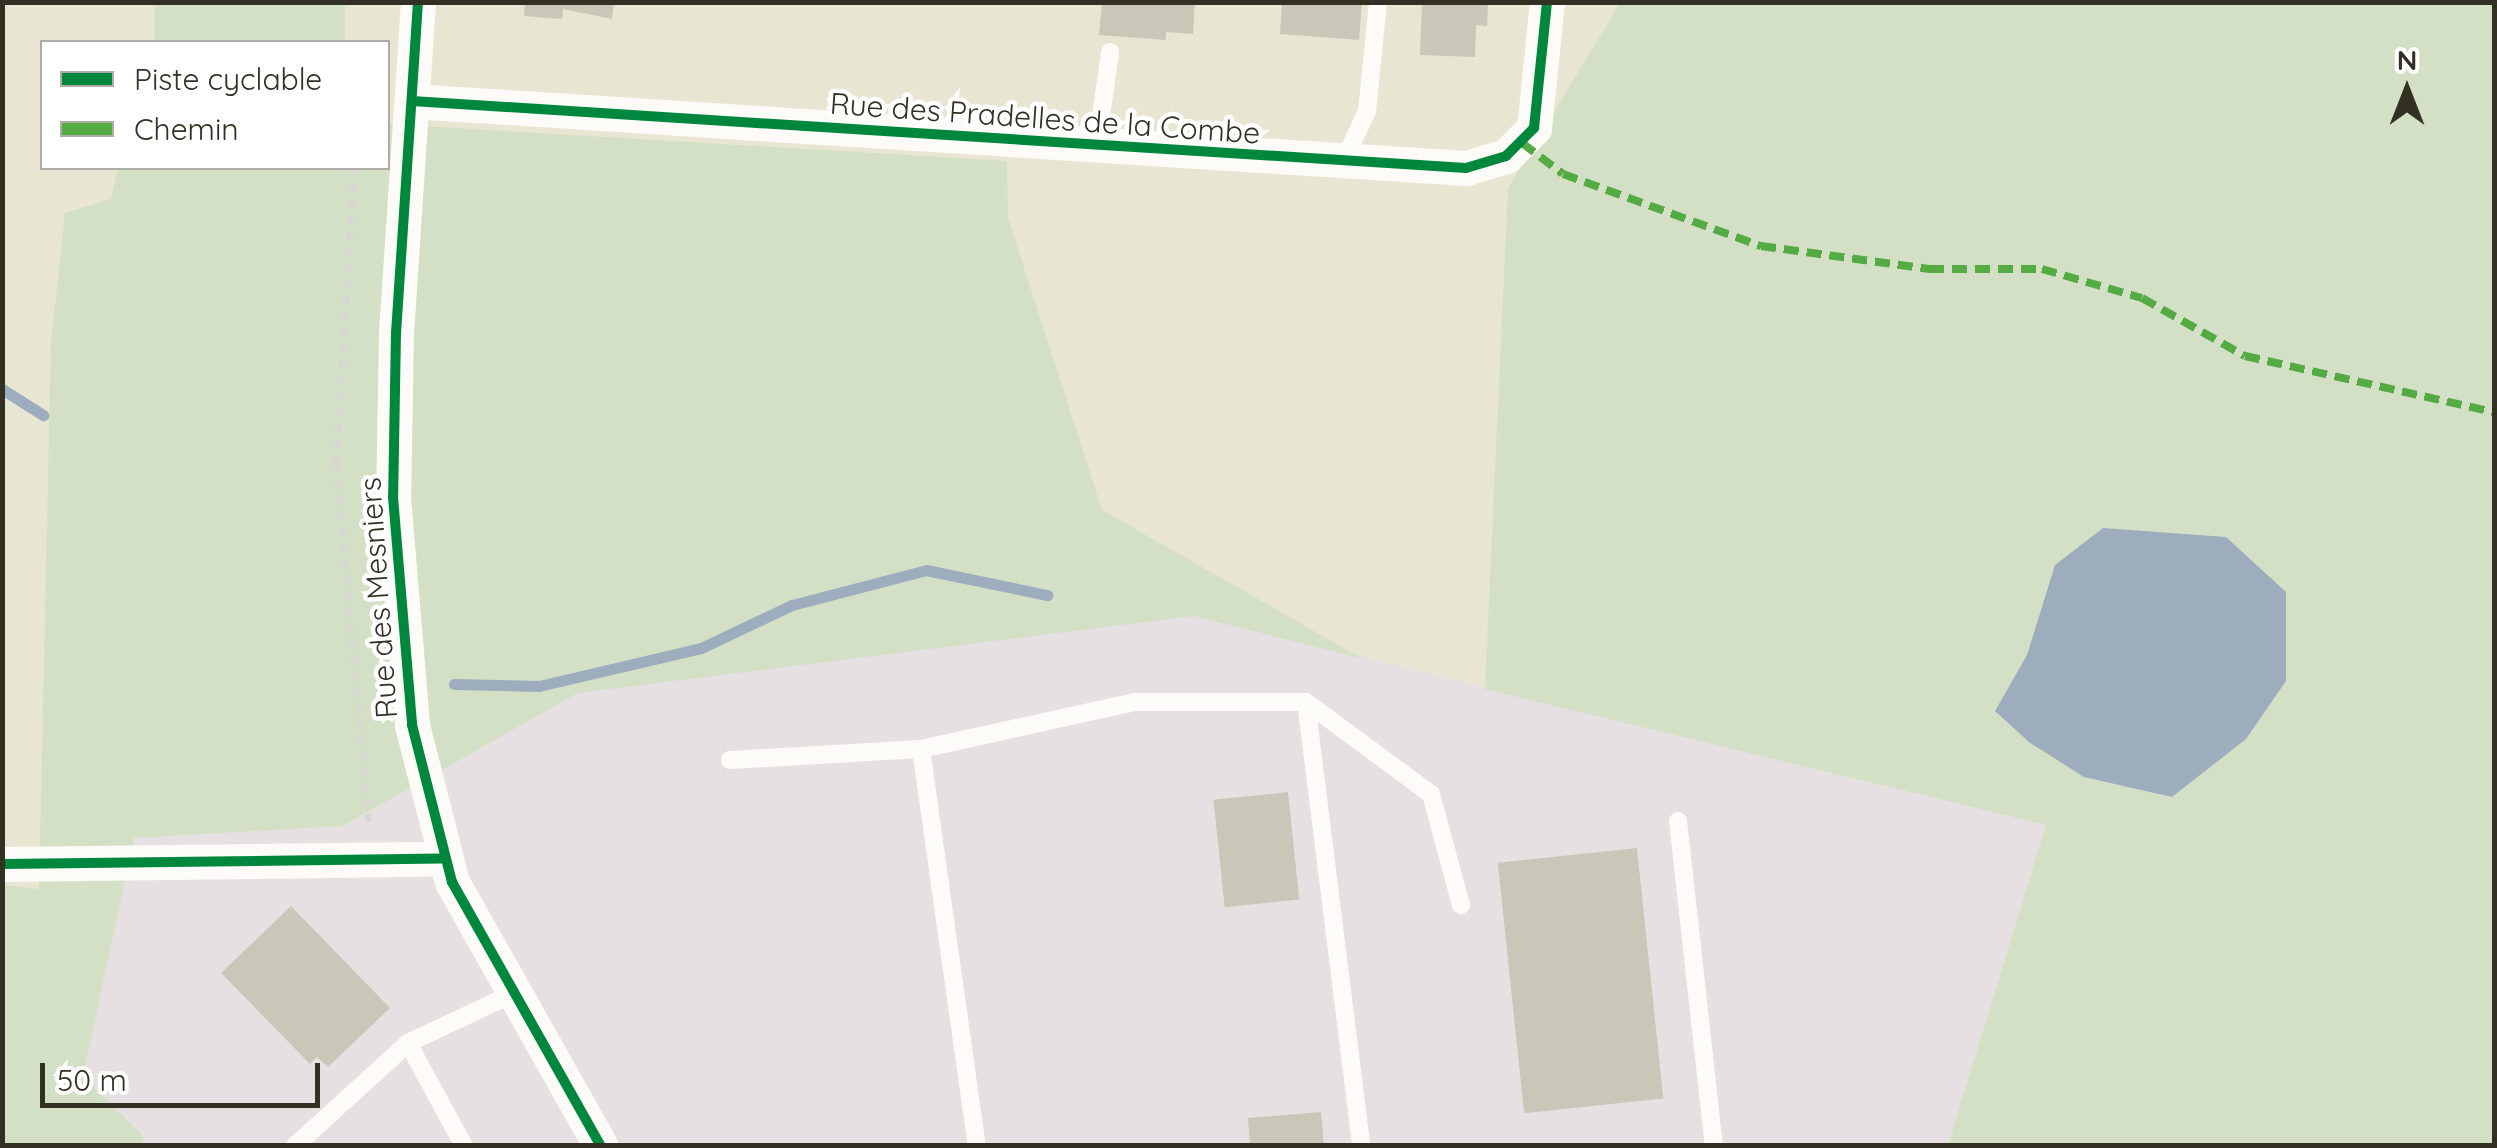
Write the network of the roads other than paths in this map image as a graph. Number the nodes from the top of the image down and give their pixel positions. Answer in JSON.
{"nodes":[{"id":1,"x":418,"y":2,"type":"edge"},
{"id":2,"x":1378,"y":2,"type":"edge"},
{"id":3,"x":1547,"y":2,"type":"edge"},
{"id":4,"x":1110,"y":52,"type":"dead end"},
{"id":5,"x":412,"y":102,"type":"junction"},
{"id":6,"x":1098,"y":145,"type":"junction"},
{"id":7,"x":1343,"y":163,"type":"junction"},
{"id":8,"x":1306,"y":702,"type":"junction"},
{"id":9,"x":921,"y":748,"type":"junction"},
{"id":10,"x":730,"y":760,"type":"dead end"},
{"id":11,"x":1678,"y":821,"type":"dead end"},
{"id":12,"x":442,"y":859,"type":"junction"},
{"id":13,"x":2,"y":864,"type":"edge"},
{"id":14,"x":1461,"y":905,"type":"dead end"},
{"id":15,"x":512,"y":994,"type":"junction"},
{"id":16,"x":408,"y":1044,"type":"junction"},
{"id":17,"x":296,"y":1146,"type":"edge"},
{"id":18,"x":464,"y":1146,"type":"edge"},
{"id":19,"x":602,"y":1146,"type":"edge"},
{"id":20,"x":977,"y":1146,"type":"edge"},
{"id":21,"x":1362,"y":1146,"type":"edge"},
{"id":22,"x":1714,"y":1146,"type":"edge"}],
"edges":[{"from":1,"to":5,"type":"street","name":"Rue des Mesniers"},
{"from":2,"to":7,"type":"lane"},
{"from":3,"to":7,"type":"street","name":"Rue des Pradelles de la Combe"},
{"from":4,"to":6,"type":"lane"},
{"from":5,"to":6,"type":"street","name":"Rue des Pradelles de la Combe"},
{"from":5,"to":12,"type":"street","name":"Rue des Mesniers"},
{"from":6,"to":7,"type":"street","name":"Rue des Pradelles de la Combe"},
{"from":8,"to":9,"type":"lane"},
{"from":8,"to":14,"type":"lane"},
{"from":8,"to":21,"type":"lane"},
{"from":9,"to":10,"type":"lane"},
{"from":9,"to":20,"type":"lane"},
{"from":11,"to":22,"type":"lane"},
{"from":12,"to":13,"type":"street"},
{"from":12,"to":15,"type":"street","name":"Rue des Mesniers"},
{"from":15,"to":16,"type":"lane"},
{"from":15,"to":19,"type":"street","name":"Rue des Mesniers"},
{"from":16,"to":17,"type":"lane"},
{"from":16,"to":18,"type":"lane"}]}
